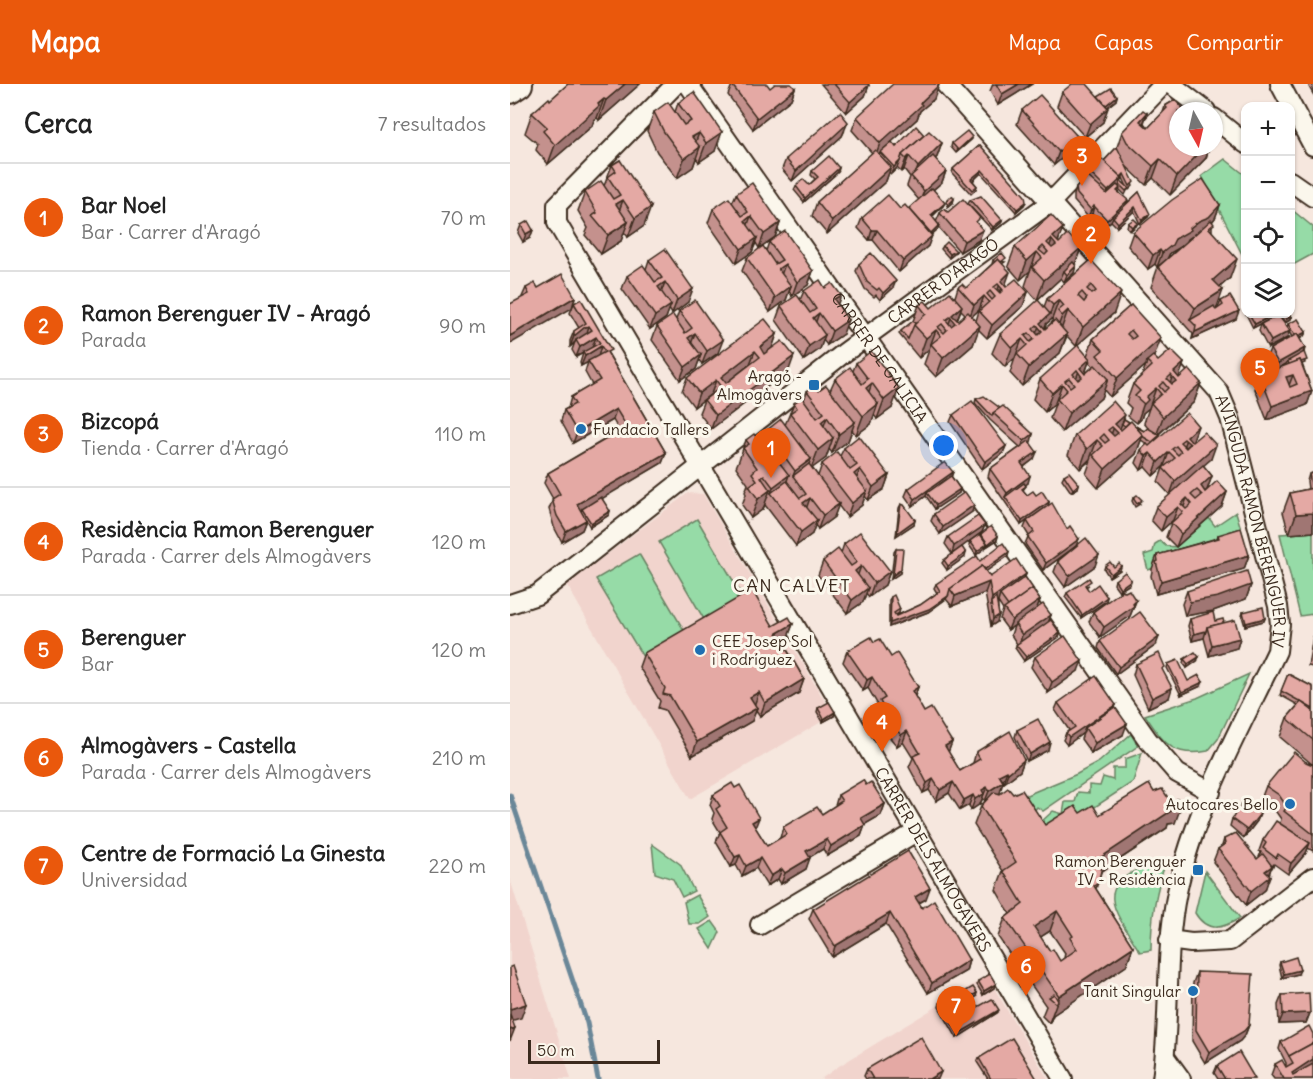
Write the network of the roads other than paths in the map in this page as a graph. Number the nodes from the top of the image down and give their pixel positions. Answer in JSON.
{"nodes":[{"id":1,"x":520,"y":84,"type":"edge"},
{"id":2,"x":676,"y":84,"type":"edge"},
{"id":3,"x":688,"y":84,"type":"edge"},
{"id":4,"x":945,"y":84,"type":"edge"},
{"id":5,"x":1164,"y":84,"type":"edge"},
{"id":6,"x":1171,"y":84,"type":"edge"},
{"id":7,"x":1280,"y":84,"type":"edge"},
{"id":8,"x":510,"y":91,"type":"edge"},
{"id":9,"x":1194,"y":102,"type":"edge"},
{"id":10,"x":1223,"y":126,"type":"edge"},
{"id":11,"x":1241,"y":141,"type":"edge"},
{"id":12,"x":1313,"y":146,"type":"edge"},
{"id":13,"x":1295,"y":184,"type":"edge"},
{"id":14,"x":1313,"y":197,"type":"edge"},
{"id":15,"x":1051,"y":202,"type":"junction"},
{"id":16,"x":865,"y":338,"type":"junction"},
{"id":17,"x":700,"y":466,"type":"junction"},
{"id":18,"x":510,"y":604,"type":"edge"},
{"id":19,"x":1211,"y":792,"type":"junction"},
{"id":20,"x":916,"y":832,"type":"junction"},
{"id":21,"x":1313,"y":877,"type":"edge"},
{"id":22,"x":760,"y":925,"type":"dead end"},
{"id":23,"x":1169,"y":940,"type":"junction"},
{"id":24,"x":1165,"y":1057,"type":"junction"},
{"id":25,"x":1063,"y":1079,"type":"edge"},
{"id":26,"x":1162,"y":1079,"type":"edge"},
{"id":27,"x":1181,"y":1079,"type":"edge"}],
"edges":[{"from":1,"to":8,"type":"highway"},
{"from":2,"to":17,"type":"street","name":"CARRER DELS ALMOGÀVERS"},
{"from":3,"to":16,"type":"street","name":"CARRER DE GALICIA"},
{"from":4,"to":15,"type":"street","name":"AVINGUDA RAMON BERENGUER IV"},
{"from":5,"to":15,"type":"street","name":"CARRER D'ARAGÓ"},
{"from":6,"to":9,"type":"street"},
{"from":7,"to":12,"type":"street"},
{"from":10,"to":11,"type":"street"},
{"from":13,"to":14,"type":"street"},
{"from":15,"to":16,"type":"street","name":"CARRER D'ARAGÓ"},
{"from":15,"to":19,"type":"street","name":"AVINGUDA RAMON BERENGUER IV"},
{"from":16,"to":17,"type":"street","name":"CARRER D'ARAGÓ"},
{"from":16,"to":19,"type":"street","name":"CARRER DE GALICIA"},
{"from":17,"to":18,"type":"street","name":"CARRER D'ARAGÓ"},
{"from":17,"to":20,"type":"street","name":"CARRER DELS ALMOGÀVERS"},
{"from":19,"to":23,"type":"street","name":"AVINGUDA RAMON BERENGUER IV"},
{"from":20,"to":22,"type":"street"},
{"from":20,"to":25,"type":"street","name":"CARRER DELS ALMOGÀVERS"},
{"from":21,"to":23,"type":"street"},
{"from":23,"to":24,"type":"street","name":"AVINGUDA RAMON BERENGUER IV"},
{"from":24,"to":26,"type":"street","name":"AVINGUDA RAMON BERENGUER IV"},
{"from":24,"to":27,"type":"street"}]}
